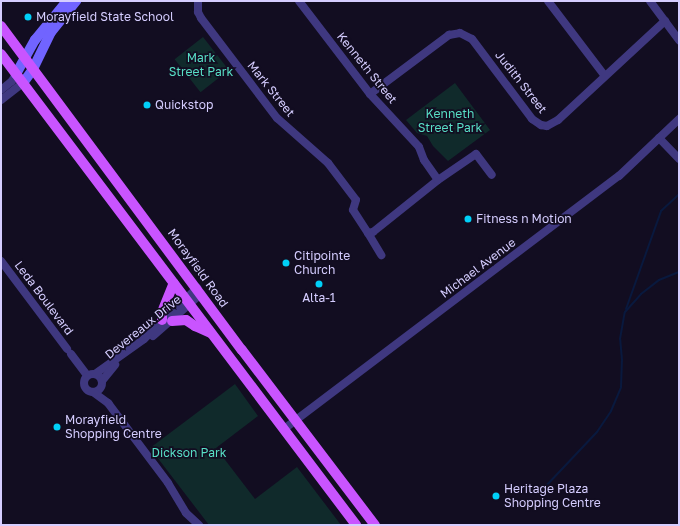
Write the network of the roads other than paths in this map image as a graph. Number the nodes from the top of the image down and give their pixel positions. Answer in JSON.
{"nodes":[{"id":1,"x":67,"y":1,"type":"edge"},
{"id":2,"x":76,"y":1,"type":"edge"},
{"id":3,"x":198,"y":1,"type":"edge"},
{"id":4,"x":299,"y":1,"type":"edge"},
{"id":5,"x":548,"y":1,"type":"edge"},
{"id":6,"x":650,"y":1,"type":"edge"},
{"id":7,"x":665,"y":21,"type":"junction"},
{"id":8,"x":1,"y":26,"type":"edge"},
{"id":9,"x":679,"y":40,"type":"edge"},
{"id":10,"x":1,"y":54,"type":"edge"},
{"id":11,"x":25,"y":58,"type":"junction"},
{"id":12,"x":33,"y":69,"type":"junction"},
{"id":13,"x":16,"y":74,"type":"junction"},
{"id":14,"x":605,"y":76,"type":"junction"},
{"id":15,"x":23,"y":83,"type":"junction"},
{"id":16,"x":1,"y":90,"type":"edge"},
{"id":17,"x":370,"y":94,"type":"junction"},
{"id":18,"x":1,"y":100,"type":"edge"},
{"id":19,"x":679,"y":119,"type":"edge"},
{"id":20,"x":659,"y":138,"type":"junction"},
{"id":21,"x":679,"y":159,"type":"edge"},
{"id":22,"x":492,"y":175,"type":"dead end"},
{"id":23,"x":438,"y":180,"type":"junction"},
{"id":24,"x":368,"y":233,"type":"junction"},
{"id":25,"x":381,"y":255,"type":"dead end"},
{"id":26,"x":1,"y":261,"type":"edge"},
{"id":27,"x":174,"y":283,"type":"junction"},
{"id":28,"x":199,"y":291,"type":"junction"},
{"id":29,"x":188,"y":301,"type":"junction"},
{"id":30,"x":167,"y":320,"type":"junction"},
{"id":31,"x":211,"y":333,"type":"junction"},
{"id":32,"x":91,"y":375,"type":"junction"},
{"id":33,"x":101,"y":384,"type":"junction"},
{"id":34,"x":93,"y":392,"type":"junction"},
{"id":35,"x":108,"y":403,"type":"junction"},
{"id":36,"x":295,"y":420,"type":"junction"},
{"id":37,"x":284,"y":429,"type":"junction"},
{"id":38,"x":199,"y":525,"type":"edge"},
{"id":39,"x":356,"y":525,"type":"edge"},
{"id":40,"x":375,"y":525,"type":"edge"}],
"edges":[{"from":1,"to":11,"type":"main road"},
{"from":2,"to":12,"type":"main road"},
{"from":3,"to":24,"type":"street","name":"Mark Street"},
{"from":4,"to":17,"type":"street","name":"Kenneth Street"},
{"from":5,"to":14,"type":"street"},
{"from":6,"to":7,"type":"street"},
{"from":7,"to":9,"type":"street"},
{"from":7,"to":14,"type":"street","name":"Judith Street"},
{"from":8,"to":11,"type":"main road","name":"Morayfield Road"},
{"from":10,"to":13,"type":"main road"},
{"from":11,"to":12,"type":"main road","name":"Morayfield Road"},
{"from":11,"to":13,"type":"main road"},
{"from":12,"to":15,"type":"main road"},
{"from":12,"to":28,"type":"main road","name":"Morayfield Road"},
{"from":13,"to":15,"type":"main road"},
{"from":13,"to":16,"type":"street"},
{"from":14,"to":17,"type":"street","name":"Judith Street"},
{"from":15,"to":18,"type":"street"},
{"from":15,"to":27,"type":"main road"},
{"from":17,"to":23,"type":"street","name":"Kenneth Street"},
{"from":19,"to":20,"type":"street","name":"Michael Avenue"},
{"from":20,"to":21,"type":"street"},
{"from":20,"to":36,"type":"street","name":"Michael Avenue"},
{"from":22,"to":23,"type":"street"},
{"from":23,"to":24,"type":"street"},
{"from":24,"to":25,"type":"street"},
{"from":26,"to":32,"type":"street","name":"Leda Boulevard"},
{"from":27,"to":29,"type":"main road"},
{"from":27,"to":30,"type":"main road"},
{"from":28,"to":29,"type":"street","name":"Devereaux Drive"},
{"from":28,"to":36,"type":"main road","name":"Morayfield Road"},
{"from":29,"to":30,"type":"street","name":"Devereaux Drive"},
{"from":29,"to":31,"type":"main road"},
{"from":30,"to":31,"type":"main road"},
{"from":30,"to":32,"type":"street","name":"Devereaux Drive"},
{"from":30,"to":33,"type":"street","name":"Devereaux Drive"},
{"from":31,"to":37,"type":"main road"},
{"from":32,"to":33,"type":"street","name":"Leda Boulevard"},
{"from":32,"to":34,"type":"street"},
{"from":33,"to":34,"type":"street","name":"Devereaux Drive"},
{"from":33,"to":35,"type":"street"},
{"from":34,"to":35,"type":"street"},
{"from":35,"to":38,"type":"street"},
{"from":36,"to":37,"type":"street","name":"Michael Avenue"},
{"from":36,"to":40,"type":"main road","name":"Morayfield Road"},
{"from":37,"to":39,"type":"main road"}]}
